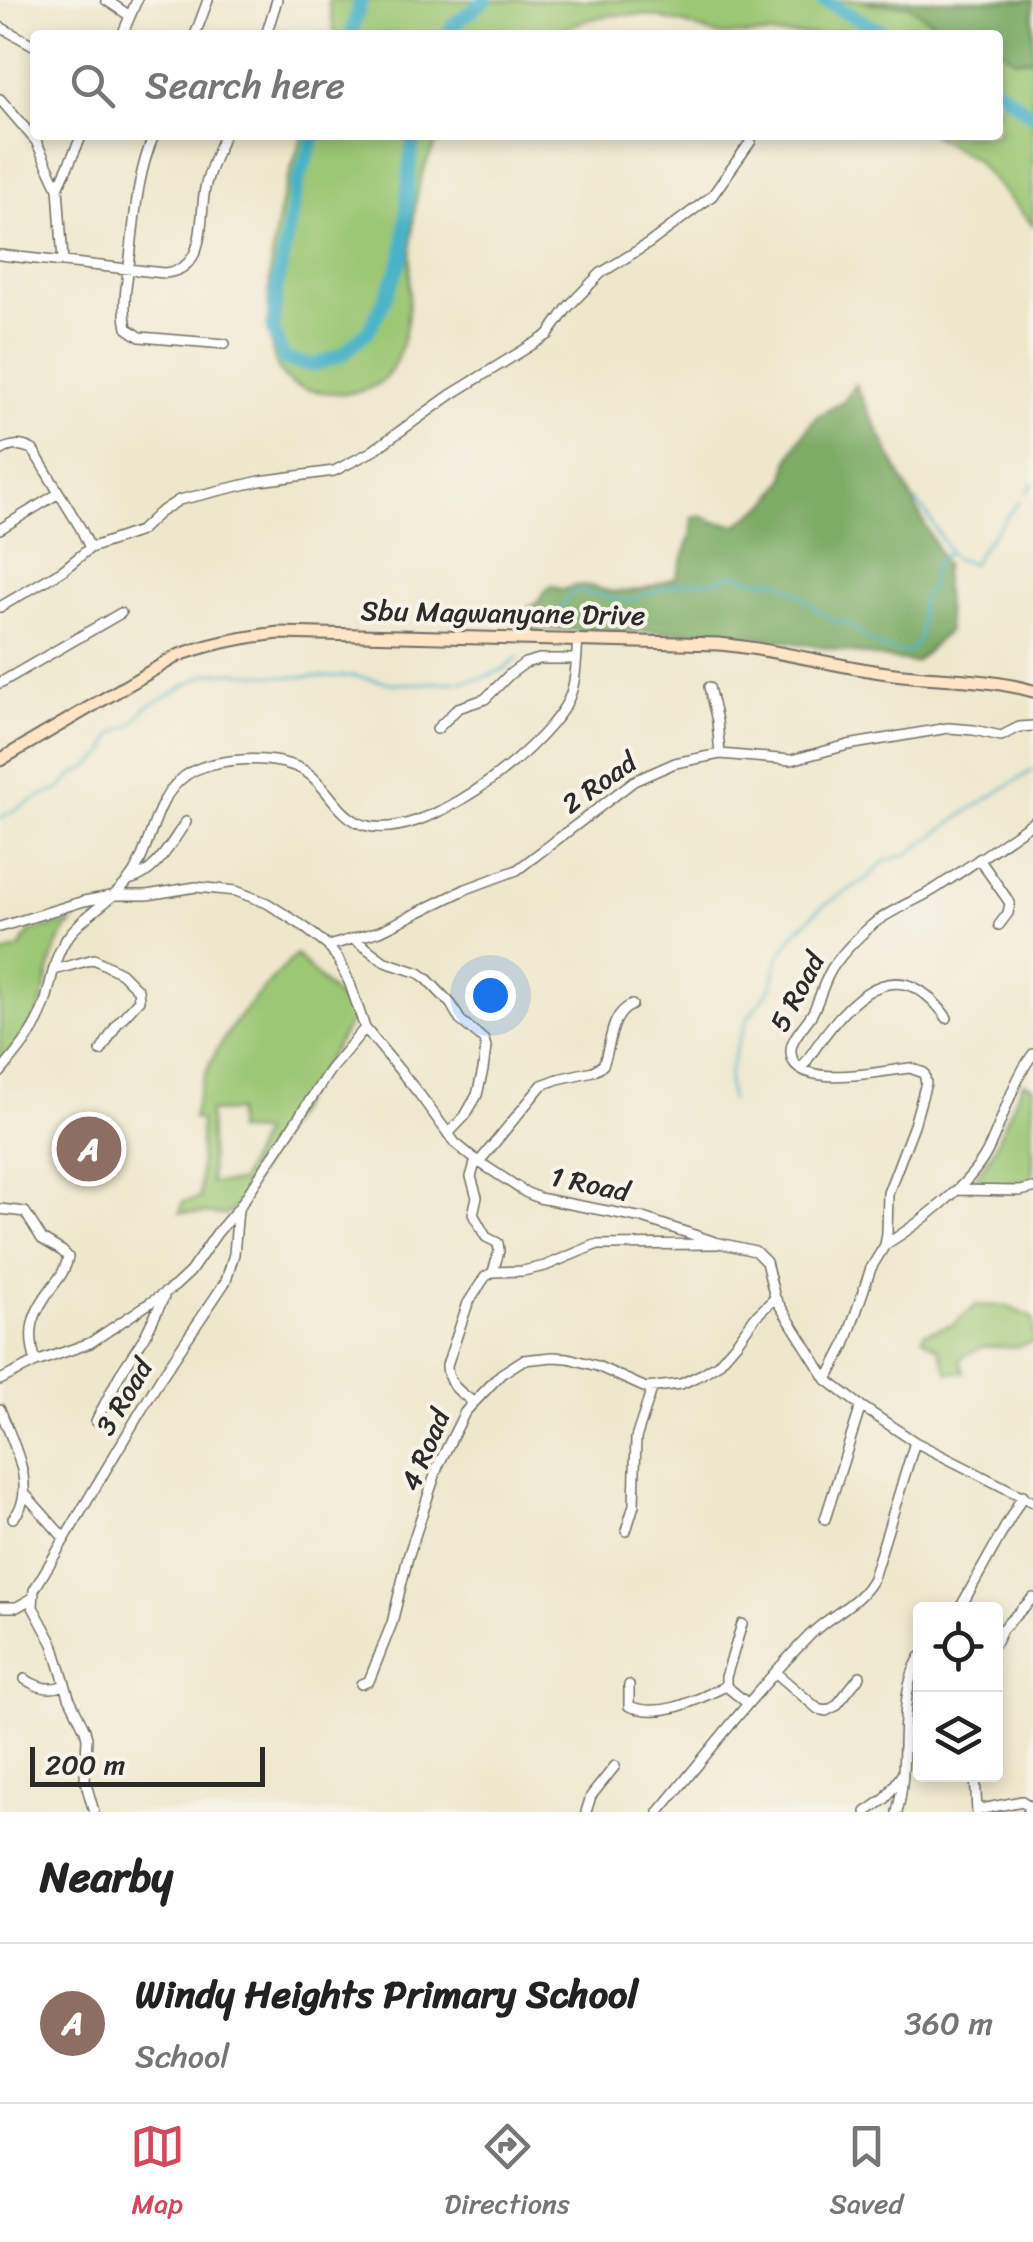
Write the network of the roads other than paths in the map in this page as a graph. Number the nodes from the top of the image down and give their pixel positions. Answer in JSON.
{"nodes":[{"id":1,"x":106,"y":0,"type":"edge"},
{"id":2,"x":136,"y":0,"type":"edge"},
{"id":3,"x":208,"y":0,"type":"edge"},
{"id":4,"x":277,"y":0,"type":"edge"},
{"id":5,"x":130,"y":16,"type":"junction"},
{"id":6,"x":0,"y":27,"type":"edge"},
{"id":7,"x":124,"y":30,"type":"edge"},
{"id":8,"x":197,"y":30,"type":"edge"},
{"id":9,"x":268,"y":30,"type":"edge"},
{"id":10,"x":30,"y":43,"type":"edge"},
{"id":11,"x":0,"y":99,"type":"edge"},
{"id":12,"x":30,"y":134,"type":"edge"},
{"id":13,"x":35,"y":140,"type":"edge"},
{"id":14,"x":80,"y":140,"type":"edge"},
{"id":15,"x":152,"y":140,"type":"edge"},
{"id":16,"x":222,"y":140,"type":"edge"},
{"id":17,"x":751,"y":141,"type":"dead end"},
{"id":18,"x":58,"y":188,"type":"junction"},
{"id":19,"x":0,"y":255,"type":"edge"},
{"id":20,"x":64,"y":261,"type":"junction"},
{"id":21,"x":128,"y":269,"type":"junction"},
{"id":22,"x":225,"y":344,"type":"dead end"},
{"id":23,"x":0,"y":451,"type":"edge"},
{"id":24,"x":59,"y":493,"type":"junction"},
{"id":25,"x":0,"y":529,"type":"edge"},
{"id":26,"x":89,"y":550,"type":"junction"},
{"id":27,"x":0,"y":607,"type":"edge"},
{"id":28,"x":121,"y":613,"type":"dead end"},
{"id":29,"x":578,"y":639,"type":"junction"},
{"id":30,"x":576,"y":659,"type":"junction"},
{"id":31,"x":0,"y":683,"type":"edge"},
{"id":32,"x":708,"y":687,"type":"dead end"},
{"id":33,"x":1033,"y":691,"type":"edge"},
{"id":34,"x":1033,"y":726,"type":"edge"},
{"id":35,"x":437,"y":729,"type":"dead end"},
{"id":36,"x":720,"y":754,"type":"junction"},
{"id":37,"x":0,"y":760,"type":"edge"},
{"id":38,"x":186,"y":822,"type":"dead end"},
{"id":39,"x":1033,"y":822,"type":"edge"},
{"id":40,"x":980,"y":859,"type":"junction"},
{"id":41,"x":129,"y":880,"type":"junction"},
{"id":42,"x":116,"y":895,"type":"junction"},
{"id":43,"x":999,"y":924,"type":"dead end"},
{"id":44,"x":0,"y":928,"type":"edge"},
{"id":45,"x":354,"y":939,"type":"junction"},
{"id":46,"x":328,"y":946,"type":"junction"},
{"id":47,"x":54,"y":970,"type":"junction"},
{"id":48,"x":632,"y":1004,"type":"dead end"},
{"id":49,"x":947,"y":1018,"type":"dead end"},
{"id":50,"x":366,"y":1028,"type":"junction"},
{"id":51,"x":101,"y":1051,"type":"dead end"},
{"id":52,"x":1033,"y":1054,"type":"edge"},
{"id":53,"x":802,"y":1068,"type":"junction"},
{"id":54,"x":0,"y":1073,"type":"edge"},
{"id":55,"x":448,"y":1134,"type":"junction"},
{"id":56,"x":478,"y":1161,"type":"junction"},
{"id":57,"x":1033,"y":1188,"type":"edge"},
{"id":58,"x":958,"y":1190,"type":"junction"},
{"id":59,"x":0,"y":1209,"type":"edge"},
{"id":60,"x":238,"y":1209,"type":"junction"},
{"id":61,"x":724,"y":1244,"type":"junction"},
{"id":62,"x":885,"y":1244,"type":"junction"},
{"id":63,"x":493,"y":1272,"type":"junction"},
{"id":64,"x":165,"y":1294,"type":"junction"},
{"id":65,"x":775,"y":1298,"type":"junction"},
{"id":66,"x":36,"y":1362,"type":"junction"},
{"id":67,"x":0,"y":1380,"type":"edge"},
{"id":68,"x":827,"y":1380,"type":"junction"},
{"id":69,"x":652,"y":1389,"type":"junction"},
{"id":70,"x":473,"y":1402,"type":"junction"},
{"id":71,"x":861,"y":1406,"type":"junction"},
{"id":72,"x":0,"y":1409,"type":"edge"},
{"id":73,"x":96,"y":1421,"type":"dead end"},
{"id":74,"x":915,"y":1442,"type":"junction"},
{"id":75,"x":24,"y":1494,"type":"junction"},
{"id":76,"x":1028,"y":1499,"type":"edge"},
{"id":77,"x":13,"y":1518,"type":"dead end"},
{"id":78,"x":825,"y":1519,"type":"dead end"},
{"id":79,"x":626,"y":1531,"type":"dead end"},
{"id":80,"x":64,"y":1538,"type":"junction"},
{"id":81,"x":1033,"y":1598,"type":"edge"},
{"id":82,"x":32,"y":1600,"type":"junction"},
{"id":83,"x":963,"y":1602,"type":"edge"},
{"id":84,"x":0,"y":1607,"type":"edge"},
{"id":85,"x":742,"y":1624,"type":"dead end"},
{"id":86,"x":1003,"y":1627,"type":"edge"},
{"id":87,"x":913,"y":1669,"type":"edge"},
{"id":88,"x":776,"y":1673,"type":"junction"},
{"id":89,"x":860,"y":1676,"type":"dead end"},
{"id":90,"x":25,"y":1678,"type":"dead end"},
{"id":91,"x":361,"y":1684,"type":"dead end"},
{"id":92,"x":65,"y":1685,"type":"junction"},
{"id":93,"x":629,"y":1685,"type":"dead end"},
{"id":94,"x":726,"y":1686,"type":"junction"},
{"id":95,"x":747,"y":1703,"type":"junction"},
{"id":96,"x":615,"y":1766,"type":"dead end"},
{"id":97,"x":904,"y":1771,"type":"junction"},
{"id":98,"x":975,"y":1782,"type":"edge"},
{"id":99,"x":977,"y":1811,"type":"edge"},
{"id":100,"x":94,"y":1812,"type":"edge"},
{"id":101,"x":586,"y":1812,"type":"edge"},
{"id":102,"x":659,"y":1812,"type":"edge"},
{"id":103,"x":866,"y":1812,"type":"edge"},
{"id":104,"x":896,"y":1812,"type":"edge"},
{"id":105,"x":1028,"y":1812,"type":"edge"}],
"edges":[{"from":1,"to":5,"type":"street"},
{"from":2,"to":5,"type":"street"},
{"from":3,"to":8,"type":"street"},
{"from":4,"to":9,"type":"street"},
{"from":5,"to":7,"type":"street"},
{"from":6,"to":10,"type":"street"},
{"from":11,"to":12,"type":"street"},
{"from":13,"to":18,"type":"street"},
{"from":14,"to":18,"type":"street"},
{"from":15,"to":21,"type":"street"},
{"from":16,"to":21,"type":"street"},
{"from":17,"to":26,"type":"street"},
{"from":18,"to":20,"type":"street"},
{"from":19,"to":20,"type":"street"},
{"from":20,"to":21,"type":"street"},
{"from":21,"to":22,"type":"street"},
{"from":23,"to":24,"type":"street"},
{"from":24,"to":25,"type":"street"},
{"from":24,"to":26,"type":"street"},
{"from":26,"to":27,"type":"street"},
{"from":28,"to":31,"type":"street"},
{"from":29,"to":30,"type":"street"},
{"from":29,"to":33,"type":"main road","name":"Sbu Magwanyane Drive"},
{"from":29,"to":37,"type":"main road","name":"Sbu Magwanyane Drive"},
{"from":30,"to":35,"type":"street"},
{"from":30,"to":41,"type":"street"},
{"from":32,"to":36,"type":"street"},
{"from":34,"to":36,"type":"street","name":"2 Road"},
{"from":36,"to":45,"type":"street","name":"2 Road"},
{"from":38,"to":41,"type":"street"},
{"from":39,"to":40,"type":"street","name":"5 Road"},
{"from":40,"to":43,"type":"street"},
{"from":40,"to":53,"type":"street","name":"5 Road"},
{"from":41,"to":42,"type":"street"},
{"from":42,"to":44,"type":"street","name":"1 Road"},
{"from":42,"to":46,"type":"street","name":"1 Road"},
{"from":42,"to":47,"type":"street"},
{"from":45,"to":46,"type":"street","name":"2 Road"},
{"from":45,"to":55,"type":"street"},
{"from":46,"to":50,"type":"street","name":"1 Road"},
{"from":47,"to":51,"type":"street"},
{"from":47,"to":54,"type":"street"},
{"from":48,"to":56,"type":"street"},
{"from":49,"to":53,"type":"street"},
{"from":50,"to":55,"type":"street","name":"1 Road"},
{"from":50,"to":60,"type":"street","name":"3 Road"},
{"from":52,"to":58,"type":"street"},
{"from":53,"to":62,"type":"street","name":"5 Road"},
{"from":55,"to":56,"type":"street","name":"1 Road"},
{"from":56,"to":61,"type":"street","name":"1 Road"},
{"from":56,"to":63,"type":"street"},
{"from":57,"to":58,"type":"street"},
{"from":58,"to":62,"type":"street"},
{"from":59,"to":66,"type":"street"},
{"from":60,"to":64,"type":"street"},
{"from":60,"to":80,"type":"street","name":"3 Road"},
{"from":61,"to":63,"type":"street"},
{"from":61,"to":65,"type":"street","name":"1 Road"},
{"from":62,"to":68,"type":"street","name":"5 Road"},
{"from":63,"to":70,"type":"street"},
{"from":64,"to":66,"type":"street"},
{"from":64,"to":73,"type":"street"},
{"from":65,"to":68,"type":"street","name":"1 Road"},
{"from":65,"to":69,"type":"street"},
{"from":66,"to":67,"type":"street"},
{"from":68,"to":71,"type":"street","name":"1 Road"},
{"from":69,"to":70,"type":"street","name":"4 Road"},
{"from":69,"to":79,"type":"street"},
{"from":70,"to":91,"type":"street","name":"4 Road"},
{"from":71,"to":74,"type":"street","name":"1 Road"},
{"from":71,"to":78,"type":"street"},
{"from":72,"to":75,"type":"street"},
{"from":74,"to":76,"type":"street","name":"1 Road"},
{"from":74,"to":88,"type":"street"},
{"from":75,"to":77,"type":"street"},
{"from":75,"to":80,"type":"street"},
{"from":76,"to":83,"type":"street"},
{"from":80,"to":82,"type":"street","name":"3 Road"},
{"from":81,"to":86,"type":"street"},
{"from":82,"to":84,"type":"street"},
{"from":82,"to":92,"type":"street"},
{"from":85,"to":94,"type":"street"},
{"from":87,"to":97,"type":"street"},
{"from":88,"to":89,"type":"street"},
{"from":88,"to":95,"type":"street"},
{"from":90,"to":92,"type":"street"},
{"from":92,"to":100,"type":"street"},
{"from":93,"to":94,"type":"street"},
{"from":94,"to":95,"type":"street"},
{"from":95,"to":102,"type":"street"},
{"from":96,"to":101,"type":"street"},
{"from":97,"to":103,"type":"street"},
{"from":97,"to":104,"type":"street"},
{"from":98,"to":99,"type":"street"},
{"from":99,"to":105,"type":"street"}]}
